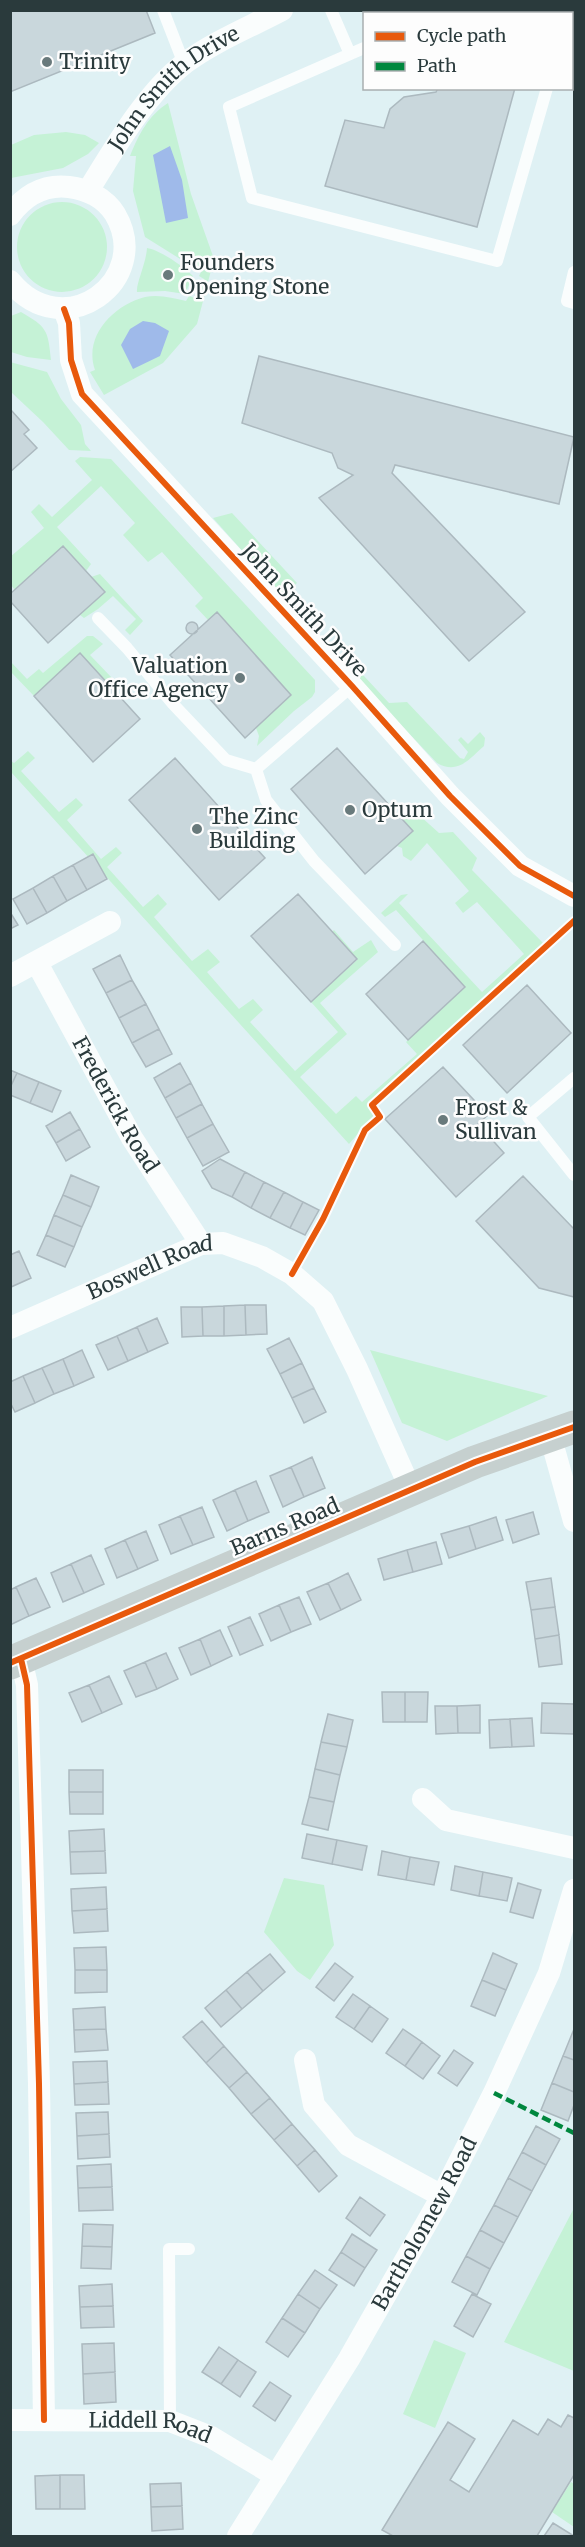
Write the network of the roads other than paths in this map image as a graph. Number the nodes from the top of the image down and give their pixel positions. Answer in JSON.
{"nodes":[{"id":1,"x":163,"y":10,"type":"edge"},
{"id":2,"x":282,"y":10,"type":"edge"},
{"id":3,"x":331,"y":10,"type":"edge"},
{"id":4,"x":363,"y":48,"type":"edge"},
{"id":5,"x":350,"y":54,"type":"junction"},
{"id":6,"x":184,"y":64,"type":"junction"},
{"id":7,"x":546,"y":90,"type":"edge"},
{"id":8,"x":10,"y":190,"type":"edge"},
{"id":9,"x":88,"y":190,"type":"junction"},
{"id":10,"x":36,"y":191,"type":"junction"},
{"id":11,"x":10,"y":215,"type":"edge"},
{"id":12,"x":574,"y":272,"type":"edge"},
{"id":13,"x":13,"y":288,"type":"edge"},
{"id":14,"x":574,"y":303,"type":"edge"},
{"id":15,"x":64,"y":309,"type":"junction"},
{"id":16,"x":98,"y":618,"type":"dead end"},
{"id":17,"x":352,"y":686,"type":"junction"},
{"id":18,"x":256,"y":769,"type":"junction"},
{"id":19,"x":574,"y":896,"type":"edge"},
{"id":20,"x":110,"y":922,"type":"dead end"},
{"id":21,"x":395,"y":945,"type":"dead end"},
{"id":22,"x":37,"y":963,"type":"junction"},
{"id":23,"x":10,"y":976,"type":"edge"},
{"id":24,"x":574,"y":1078,"type":"edge"},
{"id":25,"x":574,"y":1175,"type":"edge"},
{"id":26,"x":201,"y":1244,"type":"junction"},
{"id":27,"x":10,"y":1328,"type":"edge"},
{"id":28,"x":562,"y":1431,"type":"edge"},
{"id":29,"x":411,"y":1490,"type":"junction"},
{"id":30,"x":574,"y":1521,"type":"edge"},
{"id":31,"x":16,"y":1661,"type":"edge"},
{"id":32,"x":423,"y":1799,"type":"dead end"},
{"id":33,"x":574,"y":1848,"type":"edge"},
{"id":34,"x":574,"y":1890,"type":"edge"},
{"id":35,"x":305,"y":2060,"type":"dead end"},
{"id":36,"x":442,"y":2196,"type":"junction"},
{"id":37,"x":189,"y":2249,"type":"dead end"},
{"id":38,"x":10,"y":2420,"type":"edge"},
{"id":39,"x":44,"y":2420,"type":"junction"},
{"id":40,"x":170,"y":2421,"type":"junction"},
{"id":41,"x":276,"y":2476,"type":"junction"},
{"id":42,"x":238,"y":2536,"type":"edge"}],
"edges":[{"from":1,"to":6,"type":"lane"},
{"from":2,"to":6,"type":"street","name":"John Smith Drive"},
{"from":3,"to":5,"type":"lane"},
{"from":4,"to":5,"type":"lane"},
{"from":5,"to":7,"type":"lane"},
{"from":6,"to":9,"type":"street","name":"John Smith Drive"},
{"from":8,"to":10,"type":"street"},
{"from":9,"to":10,"type":"street"},
{"from":9,"to":15,"type":"street"},
{"from":10,"to":11,"type":"street"},
{"from":12,"to":14,"type":"lane"},
{"from":13,"to":15,"type":"street"},
{"from":15,"to":17,"type":"street","name":"John Smith Drive"},
{"from":16,"to":18,"type":"lane"},
{"from":17,"to":18,"type":"lane"},
{"from":17,"to":19,"type":"street","name":"John Smith Drive"},
{"from":18,"to":21,"type":"lane"},
{"from":20,"to":22,"type":"street"},
{"from":22,"to":23,"type":"street"},
{"from":22,"to":26,"type":"street","name":"Frederick Road"},
{"from":24,"to":25,"type":"lane"},
{"from":26,"to":27,"type":"street","name":"Boswell Road"},
{"from":26,"to":29,"type":"street","name":"Boswell Road"},
{"from":28,"to":29,"type":"street","name":"Barns Road"},
{"from":28,"to":30,"type":"street"},
{"from":29,"to":31,"type":"street","name":"Barns Road"},
{"from":31,"to":39,"type":"street"},
{"from":32,"to":33,"type":"street"},
{"from":34,"to":36,"type":"street","name":"Bartholomew Road"},
{"from":35,"to":36,"type":"street"},
{"from":36,"to":41,"type":"street","name":"Bartholomew Road"},
{"from":37,"to":40,"type":"lane"},
{"from":38,"to":39,"type":"street","name":"Liddell Road"},
{"from":39,"to":40,"type":"street","name":"Liddell Road"},
{"from":40,"to":41,"type":"street","name":"Liddell Road"},
{"from":41,"to":42,"type":"street","name":"Bartholomew Road"}]}
